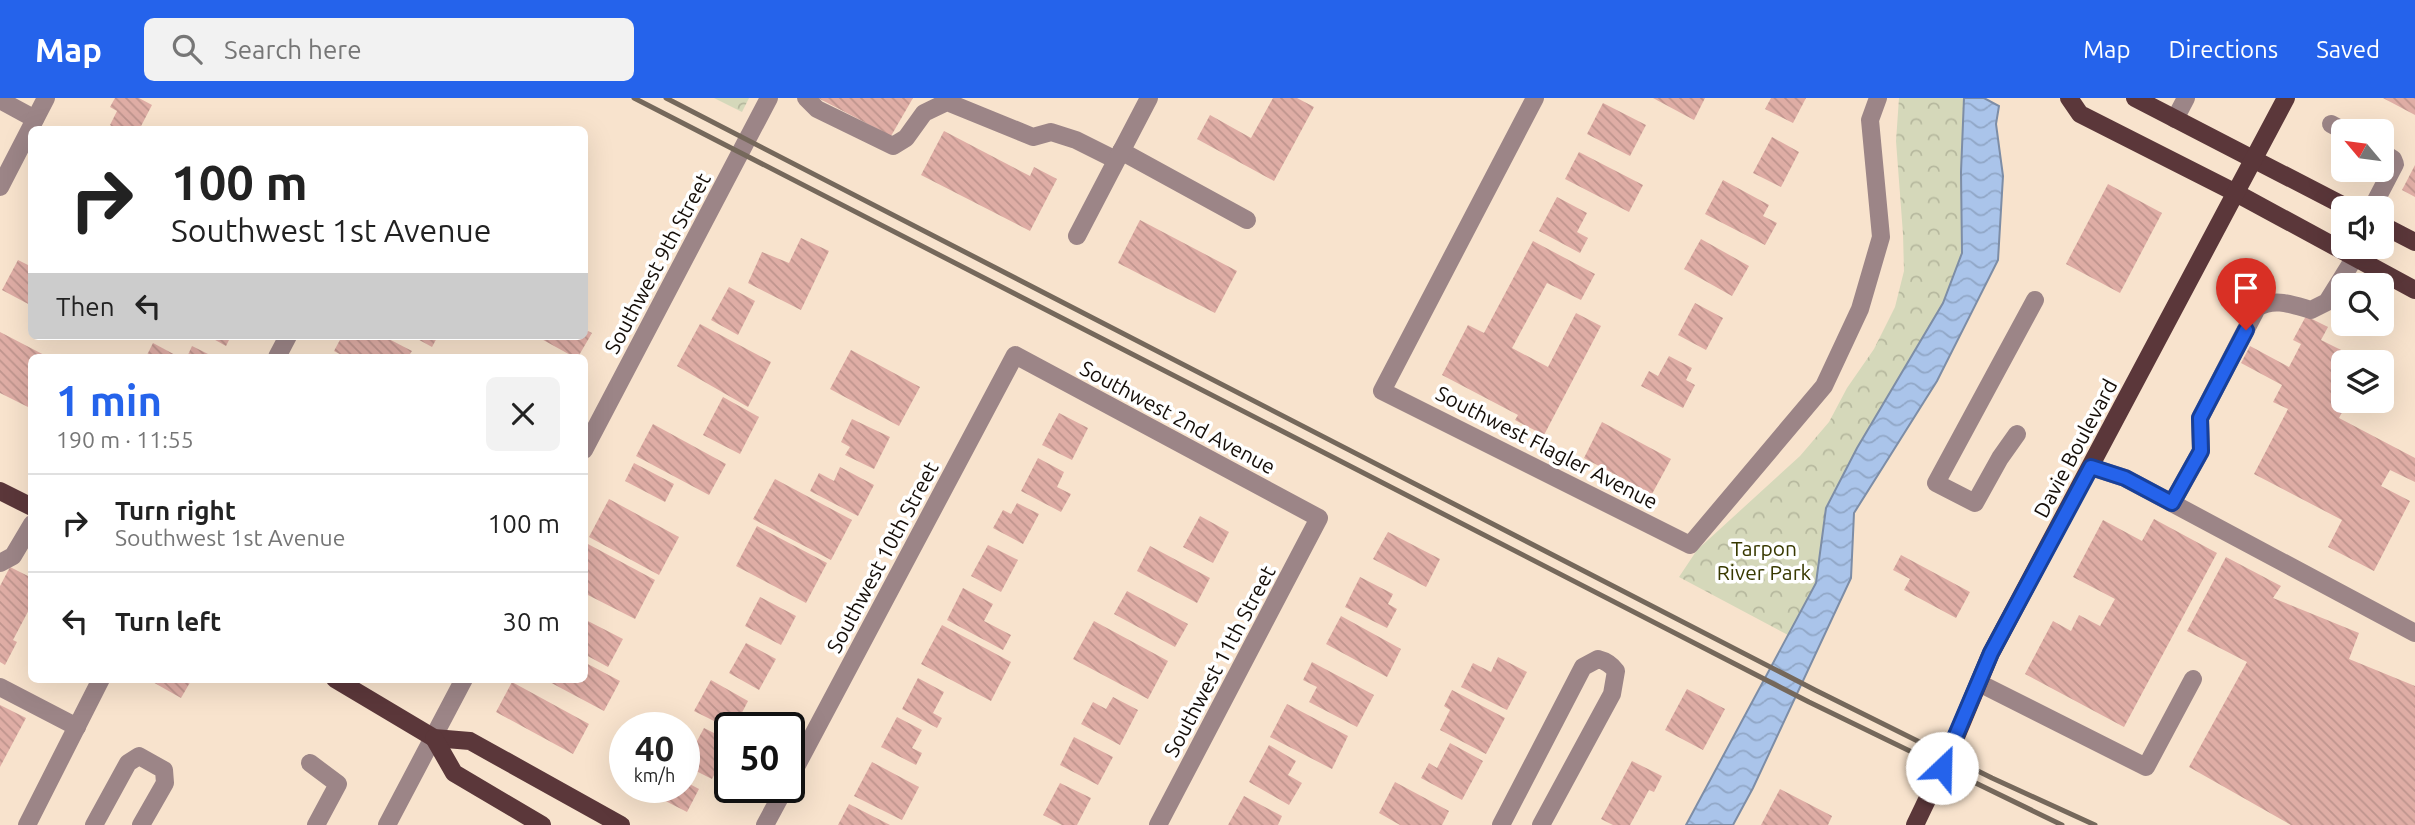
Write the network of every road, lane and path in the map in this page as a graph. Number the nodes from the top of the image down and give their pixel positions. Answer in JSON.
{"nodes":[{"id":1,"x":46,"y":98,"type":"edge"},
{"id":2,"x":769,"y":98,"type":"edge"},
{"id":3,"x":806,"y":98,"type":"edge"},
{"id":4,"x":1149,"y":98,"type":"edge"},
{"id":5,"x":1535,"y":98,"type":"edge"},
{"id":6,"x":1878,"y":98,"type":"edge"},
{"id":7,"x":2069,"y":98,"type":"edge"},
{"id":8,"x":2135,"y":98,"type":"edge"},
{"id":9,"x":2186,"y":98,"type":"edge"},
{"id":10,"x":2286,"y":98,"type":"edge"},
{"id":11,"x":0,"y":100,"type":"edge"},
{"id":12,"x":35,"y":119,"type":"junction"},
{"id":13,"x":2175,"y":119,"type":"junction"},
{"id":14,"x":31,"y":126,"type":"edge"},
{"id":15,"x":28,"y":133,"type":"edge"},
{"id":16,"x":1119,"y":156,"type":"junction"},
{"id":17,"x":2253,"y":160,"type":"junction"},
{"id":18,"x":0,"y":187,"type":"edge"},
{"id":19,"x":2236,"y":193,"type":"junction"},
{"id":20,"x":2331,"y":199,"type":"edge"},
{"id":21,"x":1247,"y":220,"type":"dead end"},
{"id":22,"x":2394,"y":232,"type":"edge"},
{"id":23,"x":1077,"y":236,"type":"dead end"},
{"id":24,"x":2415,"y":243,"type":"edge"},
{"id":25,"x":2331,"y":244,"type":"edge"},
{"id":26,"x":2354,"y":259,"type":"edge"},
{"id":27,"x":2359,"y":259,"type":"edge"},
{"id":28,"x":2415,"y":290,"type":"edge"},
{"id":29,"x":2035,"y":300,"type":"dead end"},
{"id":30,"x":1015,"y":355,"type":"joint"},
{"id":31,"x":2017,"y":434,"type":"dead end"},
{"id":32,"x":588,"y":442,"type":"edge"},
{"id":33,"x":2091,"y":467,"type":"junction"},
{"id":34,"x":0,"y":491,"type":"edge"},
{"id":35,"x":2172,"y":503,"type":"junction"},
{"id":36,"x":28,"y":505,"type":"edge"},
{"id":37,"x":1319,"y":518,"type":"joint"},
{"id":38,"x":28,"y":531,"type":"edge"},
{"id":39,"x":0,"y":563,"type":"edge"},
{"id":40,"x":2415,"y":632,"type":"edge"},
{"id":41,"x":2193,"y":680,"type":"dead end"},
{"id":42,"x":100,"y":683,"type":"edge"},
{"id":43,"x":342,"y":683,"type":"edge"},
{"id":44,"x":462,"y":683,"type":"edge"},
{"id":45,"x":1979,"y":683,"type":"junction"},
{"id":46,"x":0,"y":687,"type":"edge"},
{"id":47,"x":77,"y":727,"type":"junction"},
{"id":48,"x":433,"y":738,"type":"junction"},
{"id":49,"x":805,"y":750,"type":"edge"},
{"id":50,"x":310,"y":763,"type":"dead end"},
{"id":51,"x":777,"y":803,"type":"edge"},
{"id":52,"x":27,"y":825,"type":"edge"},
{"id":53,"x":94,"y":825,"type":"edge"},
{"id":54,"x":141,"y":825,"type":"edge"},
{"id":55,"x":316,"y":825,"type":"edge"},
{"id":56,"x":387,"y":825,"type":"edge"},
{"id":57,"x":542,"y":825,"type":"edge"},
{"id":58,"x":621,"y":825,"type":"edge"},
{"id":59,"x":765,"y":825,"type":"edge"},
{"id":60,"x":1158,"y":825,"type":"edge"},
{"id":61,"x":1500,"y":825,"type":"edge"},
{"id":62,"x":1541,"y":825,"type":"edge"},
{"id":63,"x":1915,"y":825,"type":"edge"}],
"edges":[{"from":1,"to":12,"type":"street"},
{"from":2,"to":32,"type":"street","name":"Southwest 9th Street"},
{"from":3,"to":16,"type":"street"},
{"from":4,"to":16,"type":"street"},
{"from":5,"to":6,"type":"street","name":"Southwest Flagler Avenue"},
{"from":7,"to":19,"type":"main road"},
{"from":8,"to":13,"type":"main road"},
{"from":9,"to":13,"type":"street"},
{"from":10,"to":17,"type":"main road","name":"Davie Boulevard"},
{"from":11,"to":12,"type":"street"},
{"from":12,"to":14,"type":"street"},
{"from":13,"to":17,"type":"main road"},
{"from":15,"to":18,"type":"street"},
{"from":16,"to":21,"type":"street"},
{"from":16,"to":23,"type":"street"},
{"from":17,"to":19,"type":"main road","name":"Davie Boulevard"},
{"from":17,"to":20,"type":"main road"},
{"from":19,"to":25,"type":"main road"},
{"from":19,"to":33,"type":"main road","name":"Davie Boulevard"},
{"from":22,"to":24,"type":"main road"},
{"from":26,"to":35,"type":"street"},
{"from":27,"to":28,"type":"main road"},
{"from":29,"to":31,"type":"street"},
{"from":30,"to":37,"type":"street","name":"Southwest 2nd Avenue"},
{"from":30,"to":49,"type":"street","name":"Southwest 10th Street"},
{"from":33,"to":35,"type":"street"},
{"from":33,"to":45,"type":"main road","name":"Davie Boulevard"},
{"from":34,"to":36,"type":"main road"},
{"from":35,"to":40,"type":"street"},
{"from":37,"to":60,"type":"street","name":"Southwest 11th Street"},
{"from":38,"to":39,"type":"street"},
{"from":41,"to":45,"type":"street"},
{"from":42,"to":47,"type":"street"},
{"from":43,"to":48,"type":"main road"},
{"from":44,"to":48,"type":"street"},
{"from":45,"to":63,"type":"main road","name":"Davie Boulevard"},
{"from":46,"to":47,"type":"street"},
{"from":47,"to":52,"type":"street"},
{"from":48,"to":56,"type":"street"},
{"from":48,"to":57,"type":"main road"},
{"from":48,"to":58,"type":"main road"},
{"from":50,"to":55,"type":"street"},
{"from":51,"to":59,"type":"street"},
{"from":53,"to":54,"type":"street"},
{"from":61,"to":62,"type":"street"}]}
